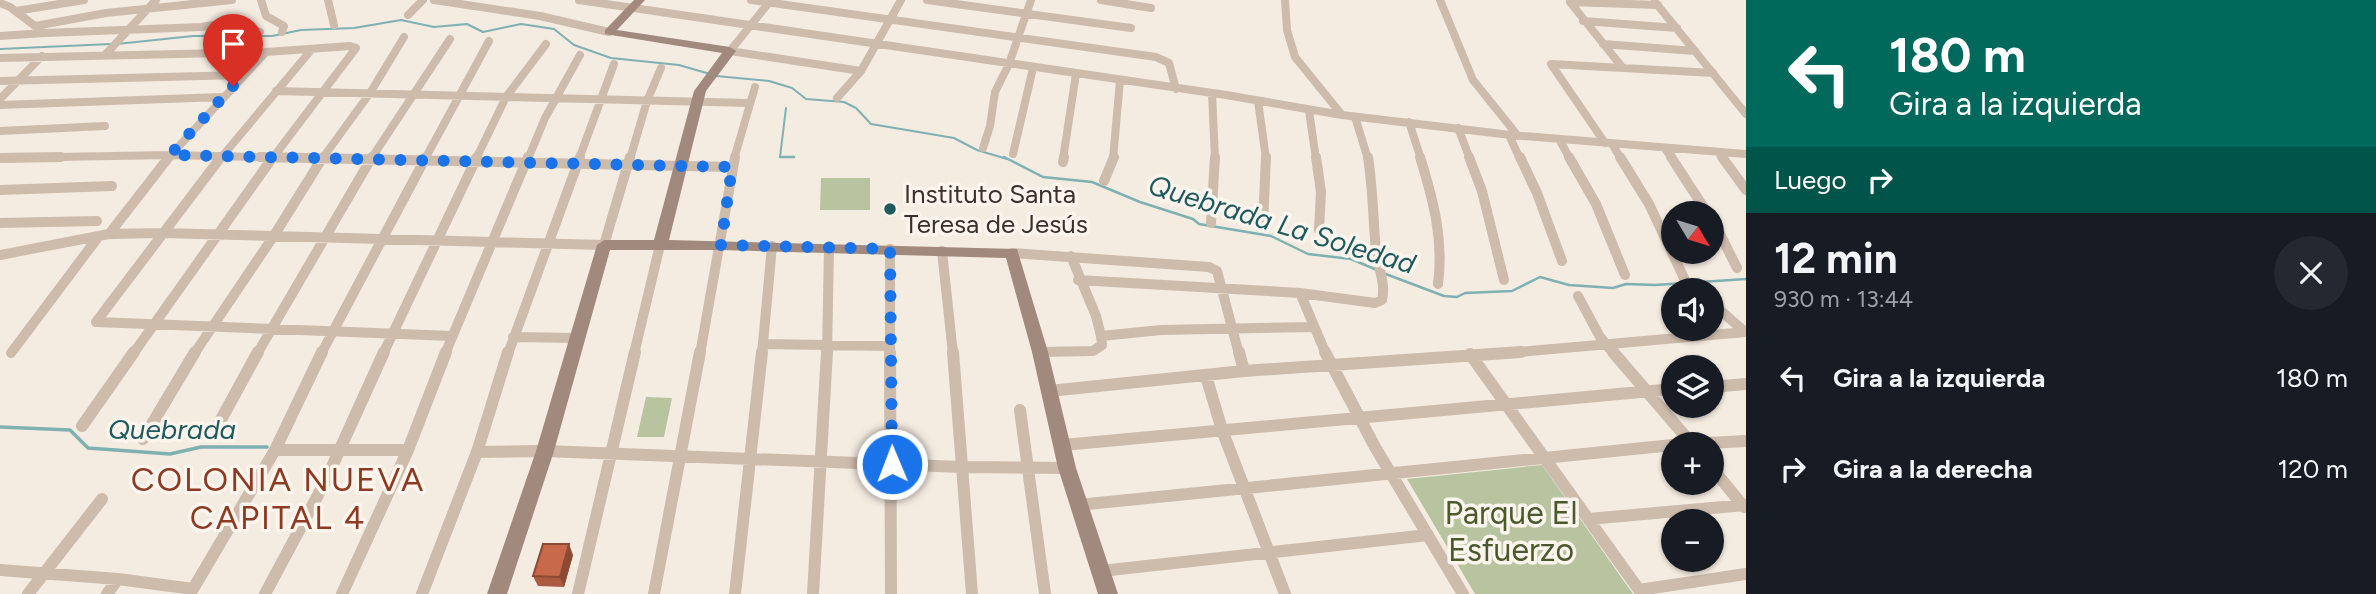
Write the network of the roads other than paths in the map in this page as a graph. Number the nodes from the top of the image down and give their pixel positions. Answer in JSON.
{"nodes":[{"id":1,"x":84,"y":0,"type":"edge"},
{"id":2,"x":156,"y":0,"type":"edge"},
{"id":3,"x":231,"y":0,"type":"edge"},
{"id":4,"x":261,"y":0,"type":"edge"},
{"id":5,"x":328,"y":0,"type":"edge"},
{"id":6,"x":423,"y":0,"type":"edge"},
{"id":7,"x":434,"y":0,"type":"edge"},
{"id":8,"x":579,"y":0,"type":"edge"},
{"id":9,"x":751,"y":0,"type":"edge"},
{"id":10,"x":901,"y":0,"type":"edge"},
{"id":11,"x":928,"y":0,"type":"edge"},
{"id":12,"x":1031,"y":0,"type":"edge"},
{"id":13,"x":1101,"y":0,"type":"edge"},
{"id":14,"x":1286,"y":0,"type":"edge"},
{"id":15,"x":1440,"y":0,"type":"edge"},
{"id":16,"x":0,"y":1,"type":"edge"},
{"id":17,"x":770,"y":1,"type":"edge"},
{"id":18,"x":1656,"y":3,"type":"edge"},
{"id":19,"x":636,"y":4,"type":"edge"},
{"id":20,"x":1151,"y":8,"type":"dead end"},
{"id":21,"x":14,"y":9,"type":"junction"},
{"id":22,"x":149,"y":9,"type":"junction"},
{"id":23,"x":0,"y":12,"type":"edge"},
{"id":24,"x":1027,"y":14,"type":"junction"},
{"id":25,"x":408,"y":15,"type":"dead end"},
{"id":26,"x":890,"y":20,"type":"junction"},
{"id":27,"x":1583,"y":21,"type":"junction"},
{"id":28,"x":231,"y":22,"type":"junction"},
{"id":29,"x":334,"y":25,"type":"dead end"},
{"id":30,"x":35,"y":26,"type":"junction"},
{"id":31,"x":750,"y":26,"type":"junction"},
{"id":32,"x":1131,"y":28,"type":"dead end"},
{"id":33,"x":1677,"y":28,"type":"junction"},
{"id":34,"x":131,"y":29,"type":"junction"},
{"id":35,"x":260,"y":32,"type":"dead end"},
{"id":36,"x":282,"y":32,"type":"dead end"},
{"id":37,"x":609,"y":32,"type":"junction"},
{"id":38,"x":44,"y":33,"type":"junction"},
{"id":39,"x":0,"y":36,"type":"edge"},
{"id":40,"x":404,"y":37,"type":"dead end"},
{"id":41,"x":1018,"y":38,"type":"junction"},
{"id":42,"x":450,"y":39,"type":"dead end"},
{"id":43,"x":489,"y":41,"type":"dead end"},
{"id":44,"x":546,"y":44,"type":"dead end"},
{"id":45,"x":1603,"y":44,"type":"junction"},
{"id":46,"x":876,"y":45,"type":"junction"},
{"id":47,"x":312,"y":50,"type":"junction"},
{"id":48,"x":730,"y":51,"type":"junction"},
{"id":49,"x":1695,"y":51,"type":"junction"},
{"id":50,"x":266,"y":52,"type":"junction"},
{"id":51,"x":106,"y":55,"type":"junction"},
{"id":52,"x":580,"y":55,"type":"dead end"},
{"id":53,"x":42,"y":56,"type":"junction"},
{"id":54,"x":0,"y":58,"type":"edge"},
{"id":55,"x":614,"y":64,"type":"dead end"},
{"id":56,"x":1009,"y":64,"type":"junction"},
{"id":57,"x":1622,"y":67,"type":"junction"},
{"id":58,"x":661,"y":68,"type":"dead end"},
{"id":59,"x":1033,"y":68,"type":"junction"},
{"id":60,"x":861,"y":71,"type":"junction"},
{"id":61,"x":1713,"y":73,"type":"junction"},
{"id":62,"x":1076,"y":74,"type":"junction"},
{"id":63,"x":244,"y":75,"type":"junction"},
{"id":64,"x":1120,"y":80,"type":"junction"},
{"id":65,"x":0,"y":81,"type":"edge"},
{"id":66,"x":18,"y":81,"type":"junction"},
{"id":67,"x":755,"y":87,"type":"dead end"},
{"id":68,"x":1176,"y":89,"type":"junction"},
{"id":69,"x":276,"y":91,"type":"junction"},
{"id":70,"x":324,"y":91,"type":"junction"},
{"id":71,"x":370,"y":93,"type":"junction"},
{"id":72,"x":412,"y":93,"type":"junction"},
{"id":73,"x":1212,"y":93,"type":"junction"},
{"id":74,"x":459,"y":96,"type":"junction"},
{"id":75,"x":222,"y":97,"type":"junction"},
{"id":76,"x":506,"y":97,"type":"junction"},
{"id":77,"x":837,"y":98,"type":"dead end"},
{"id":78,"x":0,"y":99,"type":"edge"},
{"id":79,"x":555,"y":99,"type":"junction"},
{"id":80,"x":602,"y":100,"type":"junction"},
{"id":81,"x":647,"y":101,"type":"junction"},
{"id":82,"x":1258,"y":101,"type":"junction"},
{"id":83,"x":696,"y":102,"type":"junction"},
{"id":84,"x":749,"y":103,"type":"junction"},
{"id":85,"x":0,"y":105,"type":"edge"},
{"id":86,"x":1309,"y":111,"type":"junction"},
{"id":87,"x":1746,"y":114,"type":"edge"},
{"id":88,"x":1342,"y":116,"type":"junction"},
{"id":89,"x":1355,"y":117,"type":"junction"},
{"id":90,"x":1409,"y":122,"type":"junction"},
{"id":91,"x":105,"y":126,"type":"dead end"},
{"id":92,"x":1458,"y":128,"type":"junction"},
{"id":93,"x":0,"y":131,"type":"edge"},
{"id":94,"x":1514,"y":135,"type":"junction"},
{"id":95,"x":1559,"y":139,"type":"junction"},
{"id":96,"x":1609,"y":143,"type":"junction"},
{"id":97,"x":983,"y":148,"type":"dead end"},
{"id":98,"x":1665,"y":148,"type":"junction"},
{"id":99,"x":1718,"y":152,"type":"junction"},
{"id":100,"x":1013,"y":154,"type":"dead end"},
{"id":101,"x":170,"y":155,"type":"junction"},
{"id":102,"x":1746,"y":155,"type":"edge"},
{"id":103,"x":222,"y":156,"type":"junction"},
{"id":104,"x":0,"y":158,"type":"edge"},
{"id":105,"x":272,"y":158,"type":"junction"},
{"id":106,"x":323,"y":158,"type":"junction"},
{"id":107,"x":373,"y":159,"type":"junction"},
{"id":108,"x":425,"y":160,"type":"junction"},
{"id":109,"x":475,"y":162,"type":"junction"},
{"id":110,"x":1063,"y":162,"type":"dead end"},
{"id":111,"x":528,"y":163,"type":"junction"},
{"id":112,"x":578,"y":165,"type":"junction"},
{"id":113,"x":630,"y":166,"type":"junction"},
{"id":114,"x":681,"y":167,"type":"junction"},
{"id":115,"x":732,"y":167,"type":"junction"},
{"id":116,"x":1104,"y":181,"type":"dead end"},
{"id":117,"x":112,"y":187,"type":"dead end"},
{"id":118,"x":0,"y":190,"type":"edge"},
{"id":119,"x":1746,"y":190,"type":"edge"},
{"id":120,"x":1700,"y":201,"type":"edge"},
{"id":121,"x":97,"y":221,"type":"dead end"},
{"id":122,"x":0,"y":223,"type":"edge"},
{"id":123,"x":1211,"y":223,"type":"dead end"},
{"id":124,"x":1264,"y":225,"type":"dead end"},
{"id":125,"x":1320,"y":230,"type":"dead end"},
{"id":126,"x":162,"y":233,"type":"junction"},
{"id":127,"x":218,"y":234,"type":"junction"},
{"id":128,"x":275,"y":234,"type":"junction"},
{"id":129,"x":104,"y":235,"type":"junction"},
{"id":130,"x":327,"y":236,"type":"junction"},
{"id":131,"x":382,"y":237,"type":"junction"},
{"id":132,"x":439,"y":240,"type":"junction"},
{"id":133,"x":492,"y":242,"type":"junction"},
{"id":134,"x":1724,"y":242,"type":"edge"},
{"id":135,"x":547,"y":243,"type":"junction"},
{"id":136,"x":604,"y":245,"type":"junction"},
{"id":137,"x":660,"y":245,"type":"junction"},
{"id":138,"x":721,"y":245,"type":"junction"},
{"id":139,"x":772,"y":246,"type":"junction"},
{"id":140,"x":829,"y":248,"type":"junction"},
{"id":141,"x":890,"y":249,"type":"junction"},
{"id":142,"x":942,"y":251,"type":"junction"},
{"id":143,"x":1012,"y":253,"type":"junction"},
{"id":144,"x":0,"y":255,"type":"edge"},
{"id":145,"x":1071,"y":256,"type":"junction"},
{"id":146,"x":1562,"y":261,"type":"dead end"},
{"id":147,"x":1737,"y":268,"type":"dead end"},
{"id":148,"x":1625,"y":275,"type":"dead end"},
{"id":149,"x":1684,"y":278,"type":"dead end"},
{"id":150,"x":1078,"y":280,"type":"junction"},
{"id":151,"x":1504,"y":280,"type":"dead end"},
{"id":152,"x":1438,"y":284,"type":"dead end"},
{"id":153,"x":1221,"y":289,"type":"junction"},
{"id":154,"x":1300,"y":293,"type":"junction"},
{"id":155,"x":1578,"y":296,"type":"dead end"},
{"id":156,"x":1724,"y":314,"type":"edge"},
{"id":157,"x":156,"y":325,"type":"junction"},
{"id":158,"x":210,"y":326,"type":"junction"},
{"id":159,"x":272,"y":327,"type":"junction"},
{"id":160,"x":1312,"y":327,"type":"junction"},
{"id":161,"x":1233,"y":329,"type":"junction"},
{"id":162,"x":332,"y":330,"type":"junction"},
{"id":163,"x":1745,"y":332,"type":"edge"},
{"id":164,"x":392,"y":334,"type":"junction"},
{"id":165,"x":452,"y":336,"type":"junction"},
{"id":166,"x":1101,"y":336,"type":"junction"},
{"id":167,"x":513,"y":337,"type":"junction"},
{"id":168,"x":576,"y":338,"type":"junction"},
{"id":169,"x":763,"y":344,"type":"junction"},
{"id":170,"x":827,"y":345,"type":"junction"},
{"id":171,"x":890,"y":346,"type":"junction"},
{"id":172,"x":1609,"y":346,"type":"junction"},
{"id":173,"x":1040,"y":352,"type":"junction"},
{"id":174,"x":11,"y":353,"type":"dead end"},
{"id":175,"x":1469,"y":354,"type":"junction"},
{"id":176,"x":1332,"y":364,"type":"junction"},
{"id":177,"x":1244,"y":371,"type":"junction"},
{"id":178,"x":1206,"y":376,"type":"junction"},
{"id":179,"x":1746,"y":384,"type":"edge"},
{"id":180,"x":1724,"y":386,"type":"edge"},
{"id":181,"x":1661,"y":390,"type":"edge"},
{"id":182,"x":1049,"y":391,"type":"junction"},
{"id":183,"x":1645,"y":391,"type":"junction"},
{"id":184,"x":1505,"y":403,"type":"junction"},
{"id":185,"x":1020,"y":410,"type":"dead end"},
{"id":186,"x":1358,"y":416,"type":"junction"},
{"id":187,"x":218,"y":425,"type":"dead end"},
{"id":188,"x":82,"y":426,"type":"dead end"},
{"id":189,"x":1222,"y":430,"type":"junction"},
{"id":190,"x":1681,"y":432,"type":"edge"},
{"id":191,"x":142,"y":439,"type":"dead end"},
{"id":192,"x":1746,"y":441,"type":"edge"},
{"id":193,"x":1724,"y":442,"type":"edge"},
{"id":194,"x":1063,"y":445,"type":"junction"},
{"id":195,"x":1661,"y":447,"type":"edge"},
{"id":196,"x":341,"y":449,"type":"junction"},
{"id":197,"x":275,"y":450,"type":"junction"},
{"id":198,"x":408,"y":450,"type":"junction"},
{"id":199,"x":545,"y":451,"type":"junction"},
{"id":200,"x":477,"y":452,"type":"junction"},
{"id":201,"x":612,"y":456,"type":"junction"},
{"id":202,"x":680,"y":456,"type":"junction"},
{"id":203,"x":1544,"y":458,"type":"junction"},
{"id":204,"x":751,"y":459,"type":"junction"},
{"id":205,"x":821,"y":460,"type":"junction"},
{"id":206,"x":892,"y":464,"type":"junction"},
{"id":207,"x":961,"y":467,"type":"junction"},
{"id":208,"x":1028,"y":467,"type":"junction"},
{"id":209,"x":1067,"y":468,"type":"junction"},
{"id":210,"x":1391,"y":473,"type":"junction"},
{"id":211,"x":1724,"y":482,"type":"edge"},
{"id":212,"x":1247,"y":490,"type":"junction"},
{"id":213,"x":102,"y":499,"type":"dead end"},
{"id":214,"x":1078,"y":505,"type":"junction"},
{"id":215,"x":1745,"y":506,"type":"edge"},
{"id":216,"x":1588,"y":519,"type":"junction"},
{"id":217,"x":1429,"y":535,"type":"junction"},
{"id":218,"x":1269,"y":550,"type":"junction"},
{"id":219,"x":0,"y":570,"type":"edge"},
{"id":220,"x":1101,"y":571,"type":"junction"},
{"id":221,"x":44,"y":573,"type":"junction"},
{"id":222,"x":1746,"y":574,"type":"edge"},
{"id":223,"x":118,"y":579,"type":"junction"},
{"id":224,"x":191,"y":592,"type":"edge"},
{"id":225,"x":1640,"y":592,"type":"edge"},
{"id":226,"x":28,"y":594,"type":"edge"},
{"id":227,"x":107,"y":594,"type":"edge"},
{"id":228,"x":265,"y":594,"type":"edge"},
{"id":229,"x":342,"y":594,"type":"edge"},
{"id":230,"x":422,"y":594,"type":"edge"},
{"id":231,"x":497,"y":594,"type":"edge"},
{"id":232,"x":578,"y":594,"type":"edge"},
{"id":233,"x":654,"y":594,"type":"edge"},
{"id":234,"x":735,"y":594,"type":"edge"},
{"id":235,"x":813,"y":594,"type":"edge"},
{"id":236,"x":891,"y":594,"type":"edge"},
{"id":237,"x":972,"y":594,"type":"edge"},
{"id":238,"x":1045,"y":594,"type":"edge"},
{"id":239,"x":1108,"y":594,"type":"edge"},
{"id":240,"x":1285,"y":594,"type":"edge"},
{"id":241,"x":1463,"y":594,"type":"edge"}],
"edges":[{"from":1,"to":21,"type":"street"},
{"from":2,"to":22,"type":"street"},
{"from":3,"to":22,"type":"street"},
{"from":3,"to":28,"type":"street"},
{"from":4,"to":36,"type":"street"},
{"from":5,"to":29,"type":"street"},
{"from":6,"to":25,"type":"street"},
{"from":7,"to":37,"type":"street"},
{"from":8,"to":19,"type":"street"},
{"from":9,"to":17,"type":"street"},
{"from":10,"to":26,"type":"street"},
{"from":11,"to":24,"type":"street"},
{"from":12,"to":24,"type":"street"},
{"from":13,"to":20,"type":"street"},
{"from":14,"to":88,"type":"street"},
{"from":15,"to":94,"type":"street"},
{"from":16,"to":21,"type":"street"},
{"from":17,"to":26,"type":"street"},
{"from":17,"to":31,"type":"street"},
{"from":18,"to":27,"type":"street"},
{"from":18,"to":33,"type":"street"},
{"from":19,"to":31,"type":"street"},
{"from":19,"to":37,"type":"street"},
{"from":21,"to":23,"type":"street"},
{"from":21,"to":30,"type":"street"},
{"from":22,"to":30,"type":"street"},
{"from":22,"to":34,"type":"street"},
{"from":24,"to":32,"type":"street"},
{"from":24,"to":41,"type":"street"},
{"from":26,"to":41,"type":"street"},
{"from":26,"to":46,"type":"street"},
{"from":27,"to":33,"type":"street"},
{"from":27,"to":45,"type":"street"},
{"from":28,"to":34,"type":"street"},
{"from":28,"to":35,"type":"street"},
{"from":30,"to":38,"type":"street"},
{"from":31,"to":46,"type":"street"},
{"from":31,"to":48,"type":"street"},
{"from":33,"to":49,"type":"street"},
{"from":34,"to":38,"type":"street"},
{"from":34,"to":51,"type":"street"},
{"from":37,"to":48,"type":"street"},
{"from":38,"to":39,"type":"street"},
{"from":40,"to":71,"type":"street"},
{"from":41,"to":56,"type":"street"},
{"from":41,"to":68,"type":"street"},
{"from":42,"to":72,"type":"street"},
{"from":43,"to":74,"type":"street"},
{"from":44,"to":76,"type":"street"},
{"from":45,"to":49,"type":"street"},
{"from":45,"to":57,"type":"street"},
{"from":46,"to":56,"type":"street"},
{"from":46,"to":60,"type":"street"},
{"from":47,"to":50,"type":"street"},
{"from":47,"to":69,"type":"street"},
{"from":47,"to":70,"type":"street"},
{"from":48,"to":60,"type":"street"},
{"from":48,"to":83,"type":"street"},
{"from":49,"to":61,"type":"street"},
{"from":50,"to":51,"type":"street"},
{"from":50,"to":63,"type":"street"},
{"from":51,"to":53,"type":"street"},
{"from":52,"to":79,"type":"street"},
{"from":53,"to":54,"type":"street"},
{"from":53,"to":66,"type":"street"},
{"from":55,"to":80,"type":"street"},
{"from":56,"to":59,"type":"street"},
{"from":56,"to":97,"type":"street"},
{"from":57,"to":61,"type":"street"},
{"from":57,"to":96,"type":"street"},
{"from":58,"to":81,"type":"street"},
{"from":59,"to":62,"type":"street"},
{"from":59,"to":100,"type":"street"},
{"from":60,"to":77,"type":"street"},
{"from":61,"to":87,"type":"street"},
{"from":62,"to":64,"type":"street"},
{"from":62,"to":110,"type":"street"},
{"from":63,"to":66,"type":"street"},
{"from":63,"to":75,"type":"street"},
{"from":64,"to":68,"type":"street"},
{"from":64,"to":116,"type":"street"},
{"from":65,"to":66,"type":"street"},
{"from":66,"to":78,"type":"street"},
{"from":67,"to":84,"type":"street"},
{"from":68,"to":73,"type":"street"},
{"from":69,"to":70,"type":"street"},
{"from":69,"to":103,"type":"street"},
{"from":70,"to":71,"type":"street"},
{"from":70,"to":105,"type":"street"},
{"from":71,"to":72,"type":"street"},
{"from":71,"to":106,"type":"street"},
{"from":72,"to":74,"type":"street"},
{"from":72,"to":107,"type":"street"},
{"from":73,"to":82,"type":"street"},
{"from":73,"to":123,"type":"street"},
{"from":74,"to":76,"type":"street"},
{"from":74,"to":108,"type":"street"},
{"from":75,"to":85,"type":"street"},
{"from":75,"to":101,"type":"street"},
{"from":76,"to":79,"type":"street"},
{"from":76,"to":109,"type":"street"},
{"from":79,"to":80,"type":"street"},
{"from":79,"to":111,"type":"street"},
{"from":80,"to":81,"type":"street"},
{"from":80,"to":112,"type":"street"},
{"from":81,"to":83,"type":"street"},
{"from":81,"to":113,"type":"street"},
{"from":82,"to":86,"type":"street"},
{"from":82,"to":124,"type":"street"},
{"from":83,"to":84,"type":"street"},
{"from":83,"to":114,"type":"street"},
{"from":84,"to":115,"type":"street"},
{"from":86,"to":88,"type":"street"},
{"from":86,"to":125,"type":"street"},
{"from":88,"to":89,"type":"street"},
{"from":89,"to":90,"type":"street"},
{"from":89,"to":154,"type":"street"},
{"from":90,"to":92,"type":"street"},
{"from":90,"to":152,"type":"street"},
{"from":91,"to":93,"type":"street"},
{"from":92,"to":94,"type":"street"},
{"from":92,"to":151,"type":"street"},
{"from":94,"to":95,"type":"street"},
{"from":94,"to":146,"type":"street"},
{"from":95,"to":96,"type":"street"},
{"from":95,"to":148,"type":"street"},
{"from":96,"to":98,"type":"street"},
{"from":96,"to":149,"type":"street"},
{"from":98,"to":99,"type":"street"},
{"from":98,"to":120,"type":"street"},
{"from":99,"to":102,"type":"street"},
{"from":99,"to":119,"type":"street"},
{"from":101,"to":103,"type":"street"},
{"from":101,"to":104,"type":"street"},
{"from":101,"to":129,"type":"street"},
{"from":103,"to":105,"type":"street"},
{"from":103,"to":126,"type":"street"},
{"from":105,"to":106,"type":"street"},
{"from":105,"to":127,"type":"street"},
{"from":106,"to":107,"type":"street"},
{"from":106,"to":128,"type":"street"},
{"from":107,"to":108,"type":"street"},
{"from":107,"to":130,"type":"street"},
{"from":108,"to":109,"type":"street"},
{"from":108,"to":131,"type":"street"},
{"from":109,"to":111,"type":"street"},
{"from":109,"to":132,"type":"street"},
{"from":111,"to":112,"type":"street"},
{"from":111,"to":133,"type":"street"},
{"from":112,"to":113,"type":"street"},
{"from":112,"to":135,"type":"street"},
{"from":113,"to":114,"type":"street"},
{"from":113,"to":136,"type":"street"},
{"from":114,"to":115,"type":"street"},
{"from":114,"to":137,"type":"street"},
{"from":115,"to":138,"type":"street"},
{"from":117,"to":118,"type":"street"},
{"from":121,"to":122,"type":"street"},
{"from":126,"to":127,"type":"street"},
{"from":126,"to":129,"type":"street"},
{"from":126,"to":157,"type":"street"},
{"from":127,"to":128,"type":"street"},
{"from":127,"to":157,"type":"street"},
{"from":128,"to":130,"type":"street"},
{"from":128,"to":158,"type":"street"},
{"from":129,"to":144,"type":"street"},
{"from":129,"to":174,"type":"street"},
{"from":130,"to":131,"type":"street"},
{"from":130,"to":159,"type":"street"},
{"from":131,"to":132,"type":"street"},
{"from":131,"to":162,"type":"street"},
{"from":132,"to":133,"type":"street"},
{"from":132,"to":164,"type":"street"},
{"from":133,"to":135,"type":"street"},
{"from":133,"to":165,"type":"street"},
{"from":134,"to":147,"type":"street"},
{"from":135,"to":136,"type":"street"},
{"from":135,"to":167,"type":"street"},
{"from":136,"to":137,"type":"street"},
{"from":136,"to":168,"type":"street"},
{"from":137,"to":138,"type":"street"},
{"from":137,"to":201,"type":"street"},
{"from":138,"to":139,"type":"street"},
{"from":138,"to":202,"type":"street"},
{"from":139,"to":140,"type":"street"},
{"from":139,"to":169,"type":"street"},
{"from":140,"to":141,"type":"street"},
{"from":140,"to":170,"type":"street"},
{"from":141,"to":142,"type":"street"},
{"from":141,"to":171,"type":"street"},
{"from":142,"to":143,"type":"street"},
{"from":142,"to":207,"type":"street"},
{"from":143,"to":145,"type":"street"},
{"from":143,"to":173,"type":"street"},
{"from":145,"to":150,"type":"street"},
{"from":145,"to":153,"type":"street"},
{"from":150,"to":153,"type":"street"},
{"from":150,"to":166,"type":"street"},
{"from":153,"to":154,"type":"street"},
{"from":153,"to":161,"type":"street"},
{"from":154,"to":160,"type":"street"},
{"from":155,"to":172,"type":"street"},
{"from":156,"to":163,"type":"street"},
{"from":157,"to":158,"type":"street"},
{"from":157,"to":188,"type":"street"},
{"from":158,"to":159,"type":"street"},
{"from":158,"to":191,"type":"street"},
{"from":159,"to":162,"type":"street"},
{"from":159,"to":187,"type":"street"},
{"from":160,"to":161,"type":"street"},
{"from":160,"to":176,"type":"street"},
{"from":161,"to":166,"type":"street"},
{"from":161,"to":177,"type":"street"},
{"from":162,"to":164,"type":"street"},
{"from":162,"to":197,"type":"street"},
{"from":163,"to":172,"type":"street"},
{"from":164,"to":165,"type":"street"},
{"from":164,"to":196,"type":"street"},
{"from":165,"to":198,"type":"street"},
{"from":166,"to":173,"type":"street"},
{"from":167,"to":168,"type":"street"},
{"from":167,"to":200,"type":"street"},
{"from":168,"to":199,"type":"street"},
{"from":169,"to":170,"type":"street"},
{"from":169,"to":204,"type":"street"},
{"from":170,"to":171,"type":"street"},
{"from":170,"to":205,"type":"street"},
{"from":171,"to":206,"type":"street"},
{"from":172,"to":175,"type":"street"},
{"from":172,"to":183,"type":"street"},
{"from":173,"to":182,"type":"street"},
{"from":175,"to":176,"type":"street"},
{"from":175,"to":184,"type":"street"},
{"from":176,"to":177,"type":"street"},
{"from":176,"to":186,"type":"street"},
{"from":177,"to":178,"type":"street"},
{"from":178,"to":182,"type":"street"},
{"from":178,"to":189,"type":"street"},
{"from":179,"to":180,"type":"street"},
{"from":181,"to":183,"type":"street"},
{"from":182,"to":194,"type":"street"},
{"from":183,"to":184,"type":"street"},
{"from":183,"to":190,"type":"street"},
{"from":184,"to":186,"type":"street"},
{"from":184,"to":203,"type":"street"},
{"from":185,"to":208,"type":"street"},
{"from":186,"to":189,"type":"street"},
{"from":186,"to":210,"type":"street"},
{"from":189,"to":194,"type":"street"},
{"from":189,"to":212,"type":"street"},
{"from":192,"to":193,"type":"street"},
{"from":194,"to":209,"type":"street"},
{"from":195,"to":203,"type":"street"},
{"from":196,"to":197,"type":"street"},
{"from":196,"to":198,"type":"street"},
{"from":196,"to":228,"type":"street"},
{"from":197,"to":224,"type":"street"},
{"from":198,"to":229,"type":"street"},
{"from":199,"to":200,"type":"street"},
{"from":199,"to":201,"type":"street"},
{"from":199,"to":231,"type":"street"},
{"from":200,"to":230,"type":"street"},
{"from":201,"to":202,"type":"street"},
{"from":201,"to":232,"type":"street"},
{"from":202,"to":204,"type":"street"},
{"from":202,"to":233,"type":"street"},
{"from":203,"to":210,"type":"street"},
{"from":203,"to":216,"type":"street"},
{"from":204,"to":205,"type":"street"},
{"from":204,"to":234,"type":"street"},
{"from":205,"to":206,"type":"street"},
{"from":205,"to":235,"type":"street"},
{"from":206,"to":207,"type":"street"},
{"from":206,"to":236,"type":"street"},
{"from":207,"to":208,"type":"street"},
{"from":207,"to":237,"type":"street"},
{"from":208,"to":209,"type":"street"},
{"from":208,"to":238,"type":"street"},
{"from":209,"to":214,"type":"street"},
{"from":210,"to":212,"type":"street"},
{"from":210,"to":217,"type":"street"},
{"from":211,"to":215,"type":"street"},
{"from":212,"to":214,"type":"street"},
{"from":212,"to":218,"type":"street"},
{"from":213,"to":221,"type":"street"},
{"from":214,"to":220,"type":"street"},
{"from":215,"to":216,"type":"street"},
{"from":216,"to":225,"type":"street"},
{"from":217,"to":218,"type":"street"},
{"from":217,"to":241,"type":"street"},
{"from":218,"to":220,"type":"street"},
{"from":218,"to":240,"type":"street"},
{"from":219,"to":221,"type":"street"},
{"from":220,"to":239,"type":"street"},
{"from":221,"to":223,"type":"street"},
{"from":221,"to":226,"type":"street"},
{"from":222,"to":225,"type":"street"},
{"from":223,"to":224,"type":"street"},
{"from":223,"to":227,"type":"street"}]}
